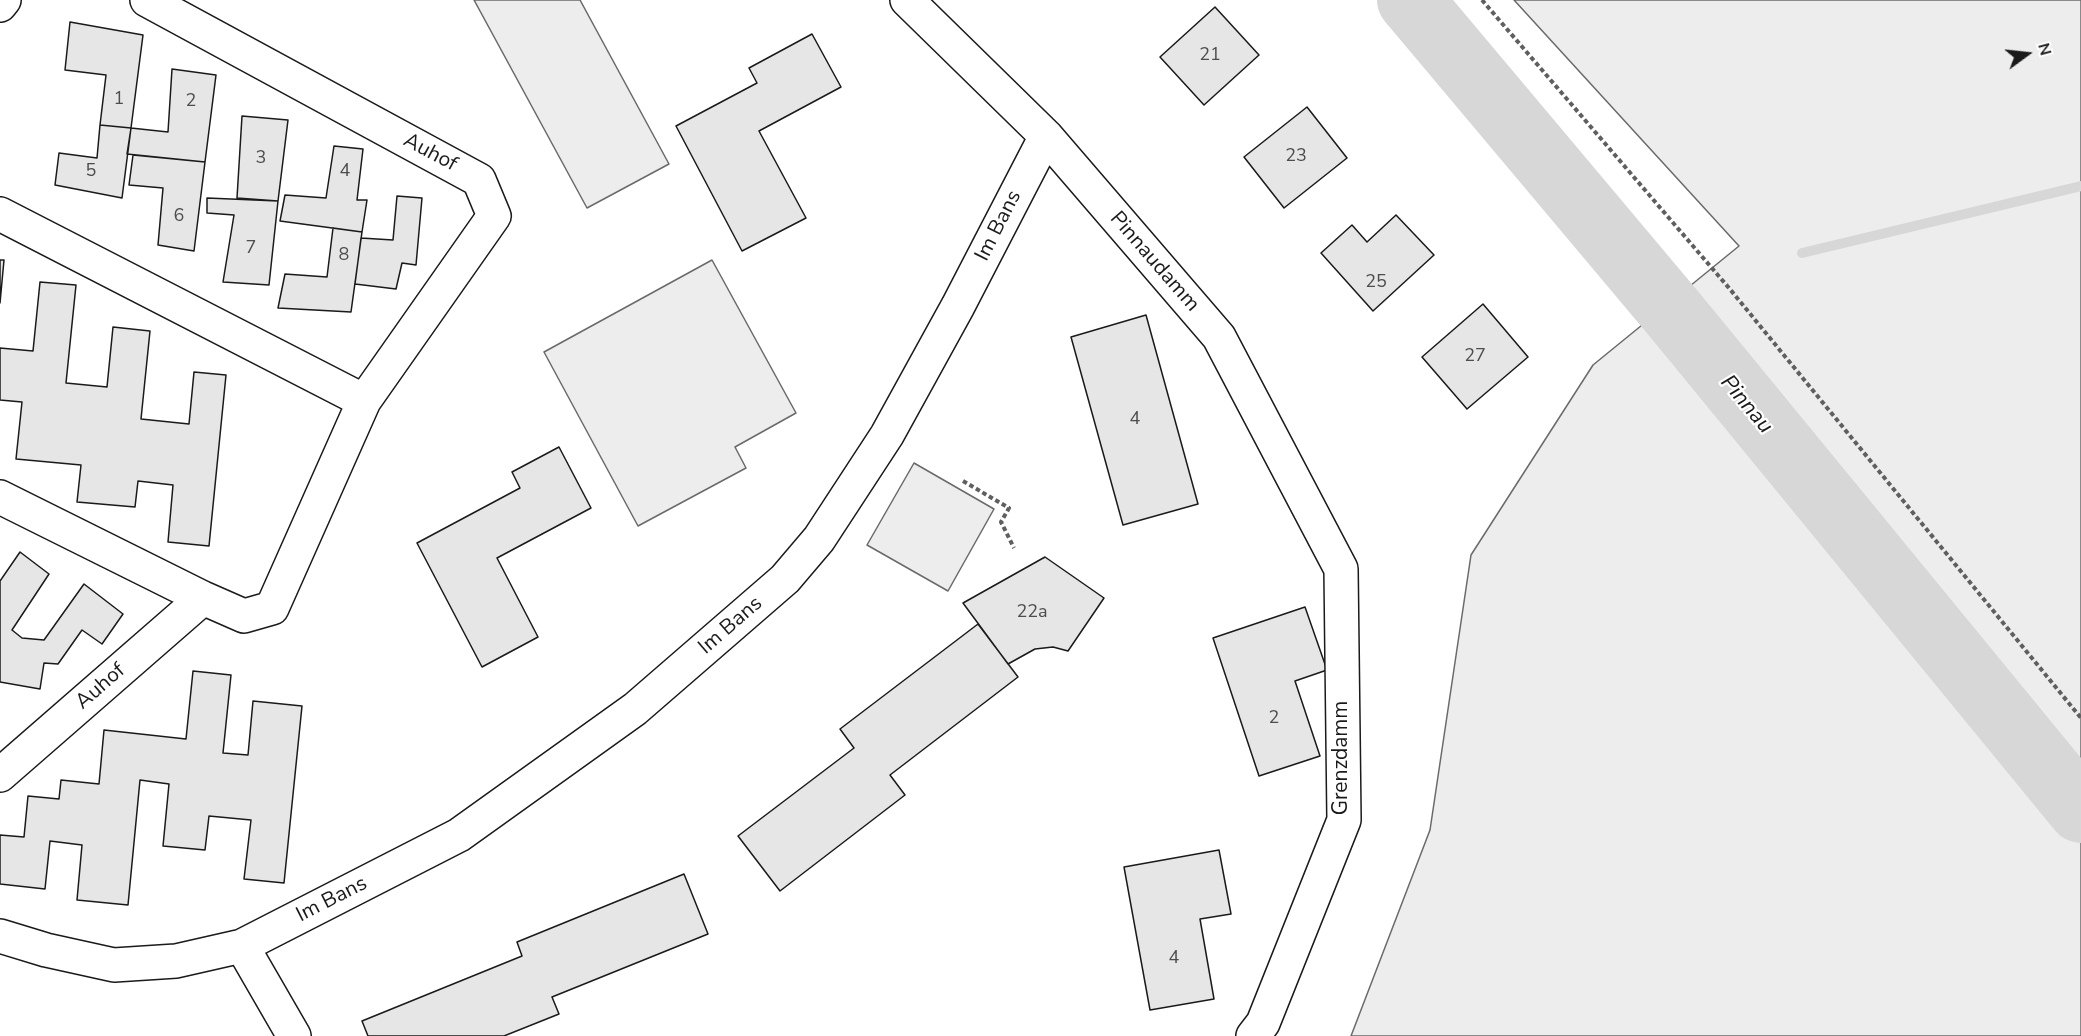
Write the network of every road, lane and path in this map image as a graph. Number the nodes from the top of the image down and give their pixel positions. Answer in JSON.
{"nodes":[{"id":1,"x":4,"y":0,"type":"edge"},
{"id":2,"x":147,"y":0,"type":"edge"},
{"id":3,"x":907,"y":0,"type":"edge"},
{"id":4,"x":1482,"y":0,"type":"edge"},
{"id":5,"x":0,"y":5,"type":"edge"},
{"id":6,"x":1046,"y":136,"type":"junction"},
{"id":7,"x":0,"y":214,"type":"edge"},
{"id":8,"x":364,"y":401,"type":"junction"},
{"id":9,"x":963,"y":481,"type":"dead end"},
{"id":10,"x":0,"y":497,"type":"edge"},
{"id":11,"x":1014,"y":548,"type":"dead end"},
{"id":12,"x":1341,"y":569,"type":"joint"},
{"id":13,"x":203,"y":598,"type":"junction"},
{"id":14,"x":2081,"y":718,"type":"edge"},
{"id":15,"x":0,"y":775,"type":"edge"},
{"id":16,"x":0,"y":936,"type":"edge"},
{"id":17,"x":242,"y":946,"type":"junction"},
{"id":18,"x":294,"y":1036,"type":"edge"},
{"id":19,"x":1253,"y":1036,"type":"edge"}],
"edges":[{"from":1,"to":5,"type":"street"},
{"from":2,"to":8,"type":"street","name":"Auhof"},
{"from":3,"to":6,"type":"street","name":"Pinnaudamm"},
{"from":4,"to":14,"type":"path"},
{"from":6,"to":12,"type":"street","name":"Pinnaudamm"},
{"from":6,"to":17,"type":"street","name":"Im Bans"},
{"from":7,"to":8,"type":"street"},
{"from":8,"to":13,"type":"street","name":"Auhof"},
{"from":9,"to":11,"type":"path"},
{"from":10,"to":13,"type":"street","name":"Auhof"},
{"from":12,"to":19,"type":"street","name":"Grenzdamm"},
{"from":13,"to":15,"type":"street","name":"Auhof"},
{"from":16,"to":17,"type":"street","name":"Im Bans"},
{"from":17,"to":18,"type":"street"}]}
